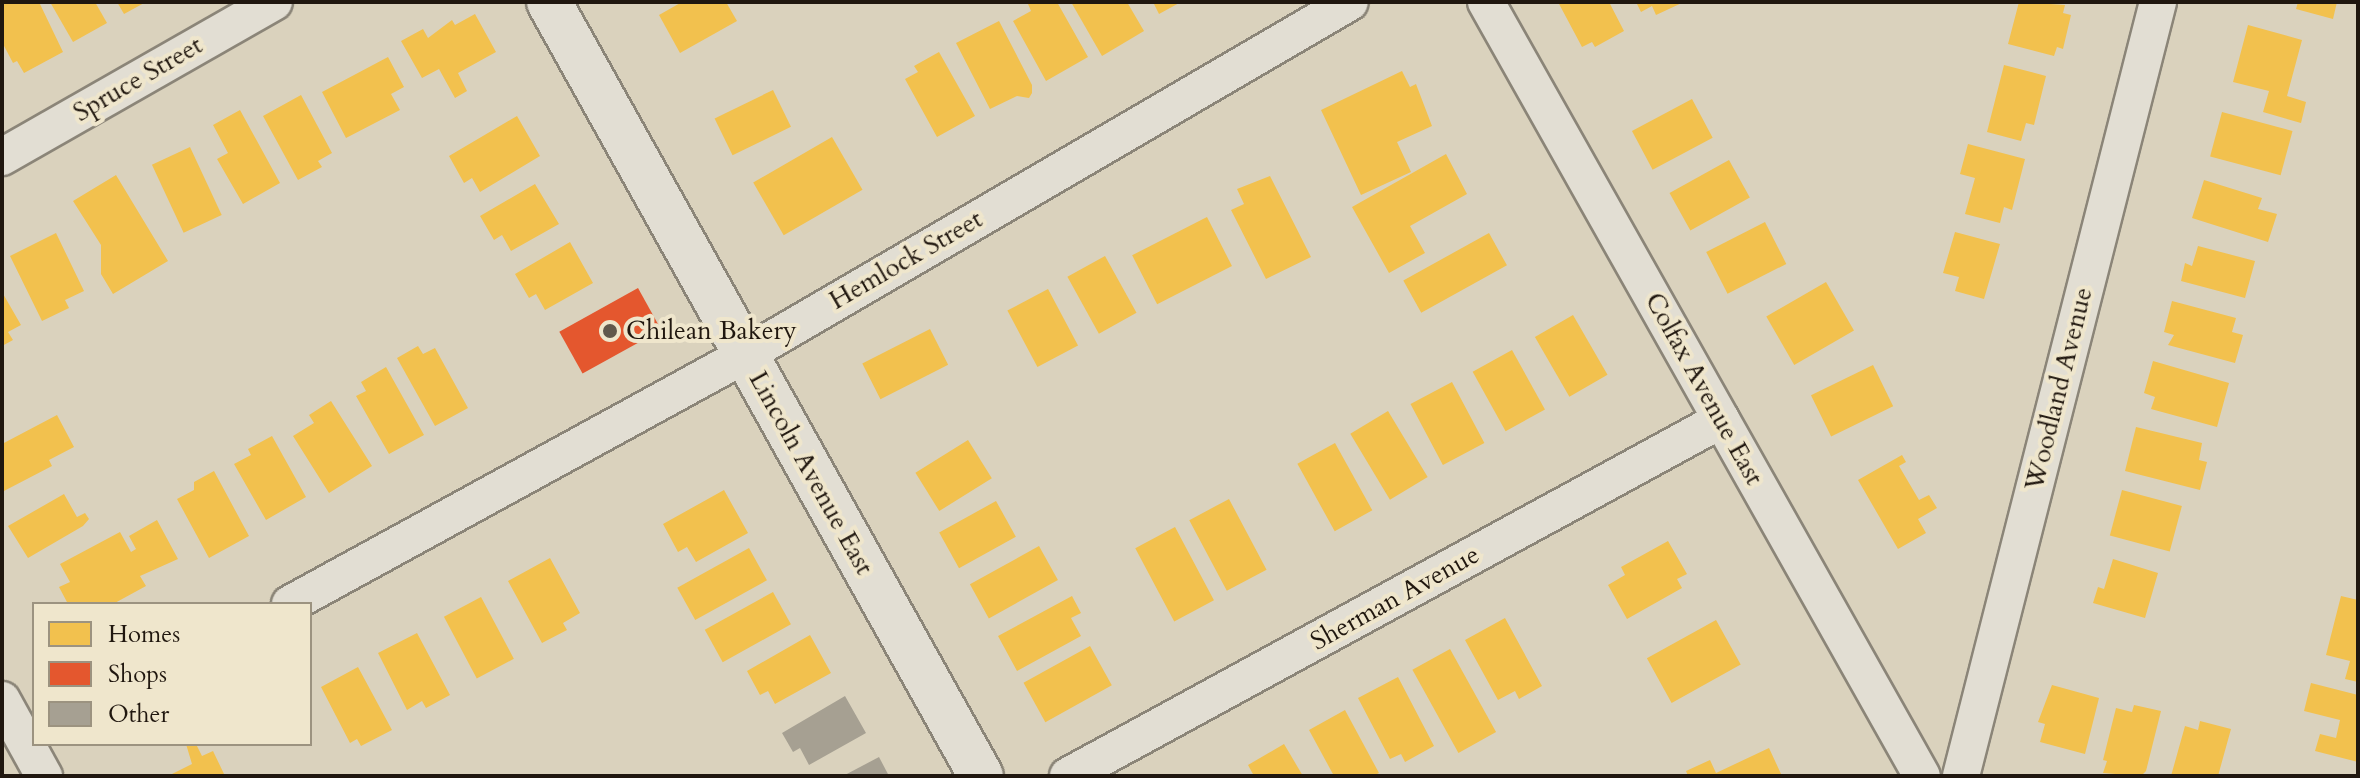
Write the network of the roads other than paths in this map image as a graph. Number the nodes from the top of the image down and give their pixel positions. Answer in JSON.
{"nodes":[{"id":1,"x":274,"y":2,"type":"edge"},
{"id":2,"x":549,"y":2,"type":"edge"},
{"id":3,"x":1350,"y":2,"type":"edge"},
{"id":4,"x":1486,"y":2,"type":"edge"},
{"id":5,"x":2158,"y":2,"type":"edge"},
{"id":6,"x":2,"y":157,"type":"edge"},
{"id":7,"x":745,"y":355,"type":"junction"},
{"id":8,"x":1721,"y":420,"type":"junction"},
{"id":9,"x":294,"y":602,"type":"edge"},
{"id":10,"x":2,"y":700,"type":"edge"},
{"id":11,"x":27,"y":757,"type":"edge"},
{"id":12,"x":981,"y":776,"type":"edge"},
{"id":13,"x":1068,"y":776,"type":"edge"},
{"id":14,"x":1922,"y":776,"type":"edge"},
{"id":15,"x":1961,"y":776,"type":"edge"}],
"edges":[{"from":1,"to":6,"type":"street","name":"Spruce Street"},
{"from":2,"to":7,"type":"street","name":"Lincoln Avenue East"},
{"from":3,"to":7,"type":"street","name":"Hemlock Street"},
{"from":4,"to":8,"type":"street","name":"Colfax Avenue East"},
{"from":5,"to":15,"type":"street","name":"Woodland Avenue"},
{"from":7,"to":9,"type":"street","name":"Hemlock Street"},
{"from":7,"to":12,"type":"street","name":"Lincoln Avenue East"},
{"from":8,"to":13,"type":"street","name":"Sherman Avenue"},
{"from":8,"to":14,"type":"street","name":"Colfax Avenue East"},
{"from":10,"to":11,"type":"street"}]}
